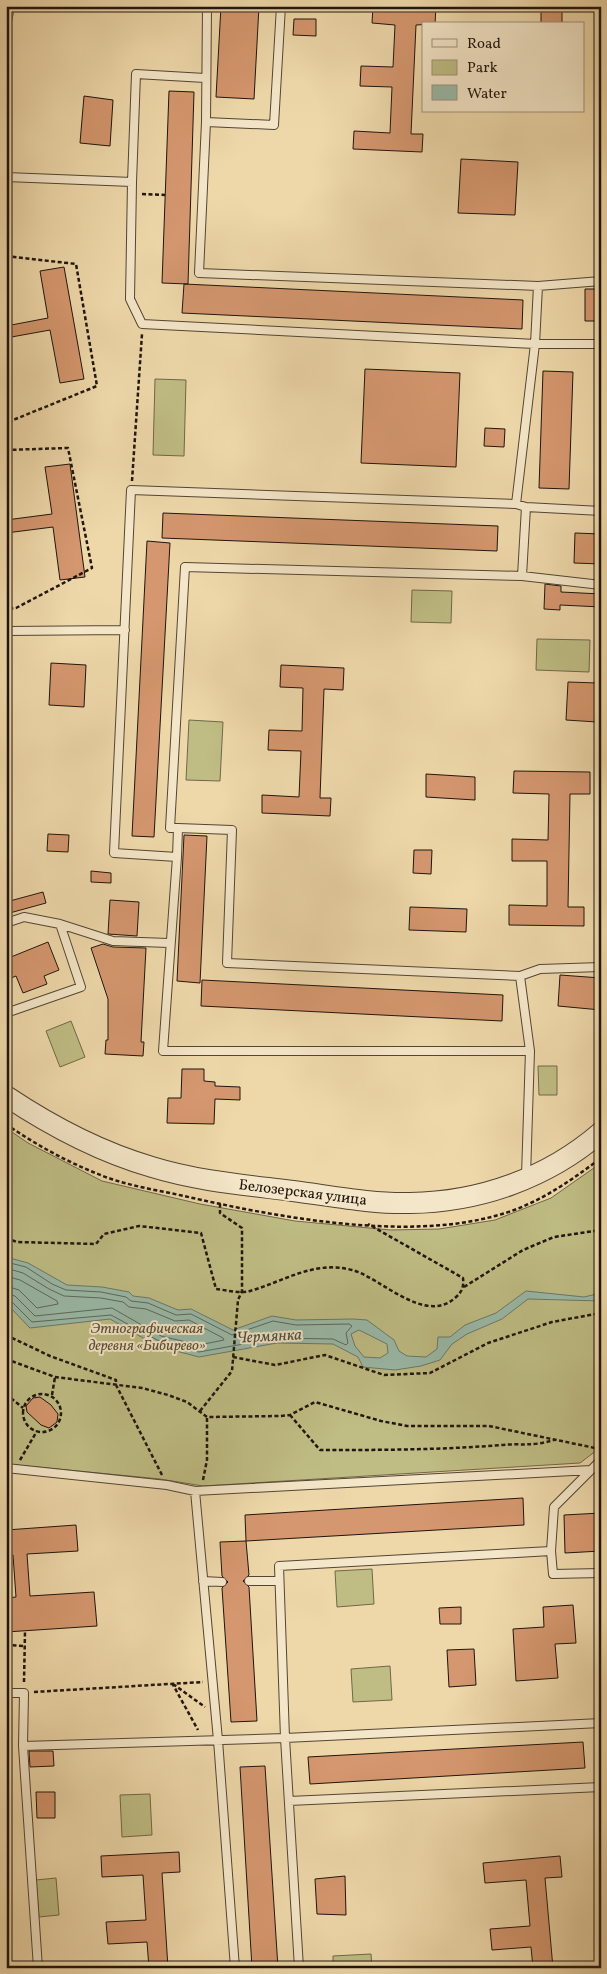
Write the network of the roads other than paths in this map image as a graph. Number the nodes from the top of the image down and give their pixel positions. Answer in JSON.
{"nodes":[{"id":1,"x":10,"y":6,"type":"edge"},
{"id":2,"x":207,"y":6,"type":"edge"},
{"id":3,"x":281,"y":6,"type":"edge"},
{"id":4,"x":6,"y":27,"type":"edge"},
{"id":5,"x":204,"y":78,"type":"junction"},
{"id":6,"x":206,"y":122,"type":"junction"},
{"id":7,"x":6,"y":177,"type":"edge"},
{"id":8,"x":132,"y":182,"type":"junction"},
{"id":9,"x":601,"y":280,"type":"edge"},
{"id":10,"x":538,"y":286,"type":"junction"},
{"id":11,"x":535,"y":344,"type":"junction"},
{"id":12,"x":601,"y":344,"type":"edge"},
{"id":13,"x":516,"y":504,"type":"junction"},
{"id":14,"x":526,"y":506,"type":"junction"},
{"id":15,"x":601,"y":510,"type":"edge"},
{"id":16,"x":522,"y":576,"type":"junction"},
{"id":17,"x":601,"y":585,"type":"edge"},
{"id":18,"x":125,"y":630,"type":"junction"},
{"id":19,"x":6,"y":631,"type":"edge"},
{"id":20,"x":178,"y":828,"type":"junction"},
{"id":21,"x":176,"y":856,"type":"junction"},
{"id":22,"x":6,"y":923,"type":"edge"},
{"id":23,"x":60,"y":924,"type":"junction"},
{"id":24,"x":169,"y":943,"type":"junction"},
{"id":25,"x":601,"y":967,"type":"edge"},
{"id":26,"x":520,"y":976,"type":"junction"},
{"id":27,"x":6,"y":1013,"type":"edge"},
{"id":28,"x":530,"y":1051,"type":"junction"},
{"id":29,"x":6,"y":1096,"type":"edge"},
{"id":30,"x":601,"y":1132,"type":"edge"},
{"id":31,"x":526,"y":1179,"type":"junction"},
{"id":32,"x":601,"y":1460,"type":"edge"},
{"id":33,"x":6,"y":1468,"type":"edge"},
{"id":34,"x":591,"y":1470,"type":"junction"},
{"id":35,"x":198,"y":1491,"type":"junction"},
{"id":36,"x":551,"y":1551,"type":"junction"},
{"id":37,"x":601,"y":1573,"type":"edge"},
{"id":38,"x":203,"y":1581,"type":"junction"},
{"id":39,"x":249,"y":1581,"type":"dead end"},
{"id":40,"x":279,"y":1581,"type":"junction"},
{"id":41,"x":222,"y":1582,"type":"dead end"},
{"id":42,"x":6,"y":1693,"type":"edge"},
{"id":43,"x":601,"y":1723,"type":"edge"},
{"id":44,"x":285,"y":1738,"type":"junction"},
{"id":45,"x":218,"y":1740,"type":"junction"},
{"id":46,"x":23,"y":1746,"type":"junction"},
{"id":47,"x":601,"y":1787,"type":"edge"},
{"id":48,"x":289,"y":1801,"type":"junction"},
{"id":49,"x":38,"y":1968,"type":"edge"},
{"id":50,"x":235,"y":1968,"type":"edge"},
{"id":51,"x":299,"y":1968,"type":"edge"}],
"edges":[{"from":1,"to":4,"type":"lane"},
{"from":2,"to":5,"type":"lane"},
{"from":3,"to":6,"type":"lane"},
{"from":5,"to":6,"type":"lane"},
{"from":5,"to":8,"type":"lane"},
{"from":6,"to":10,"type":"lane"},
{"from":7,"to":8,"type":"lane"},
{"from":8,"to":11,"type":"lane"},
{"from":9,"to":10,"type":"lane"},
{"from":10,"to":11,"type":"lane"},
{"from":11,"to":12,"type":"lane"},
{"from":11,"to":13,"type":"lane"},
{"from":13,"to":14,"type":"lane"},
{"from":13,"to":18,"type":"lane"},
{"from":14,"to":15,"type":"lane"},
{"from":14,"to":16,"type":"lane"},
{"from":16,"to":17,"type":"lane"},
{"from":16,"to":20,"type":"lane"},
{"from":18,"to":19,"type":"lane"},
{"from":18,"to":21,"type":"lane"},
{"from":20,"to":21,"type":"lane"},
{"from":20,"to":26,"type":"lane"},
{"from":21,"to":24,"type":"lane"},
{"from":22,"to":23,"type":"lane"},
{"from":23,"to":24,"type":"lane"},
{"from":23,"to":27,"type":"lane"},
{"from":24,"to":28,"type":"lane"},
{"from":25,"to":26,"type":"lane"},
{"from":26,"to":28,"type":"lane"},
{"from":28,"to":31,"type":"lane"},
{"from":29,"to":31,"type":"street","name":"Белозерская улица"},
{"from":30,"to":31,"type":"street","name":"Белозерская улица"},
{"from":32,"to":34,"type":"lane"},
{"from":33,"to":35,"type":"lane"},
{"from":34,"to":35,"type":"lane"},
{"from":34,"to":36,"type":"lane"},
{"from":35,"to":38,"type":"lane"},
{"from":36,"to":37,"type":"lane"},
{"from":36,"to":40,"type":"lane"},
{"from":38,"to":41,"type":"lane"},
{"from":38,"to":45,"type":"lane"},
{"from":39,"to":40,"type":"lane"},
{"from":40,"to":44,"type":"lane"},
{"from":42,"to":46,"type":"lane"},
{"from":43,"to":44,"type":"lane"},
{"from":44,"to":45,"type":"lane"},
{"from":44,"to":48,"type":"lane"},
{"from":45,"to":46,"type":"lane"},
{"from":45,"to":50,"type":"lane"},
{"from":46,"to":49,"type":"lane"},
{"from":47,"to":48,"type":"lane"},
{"from":48,"to":51,"type":"lane"}]}
